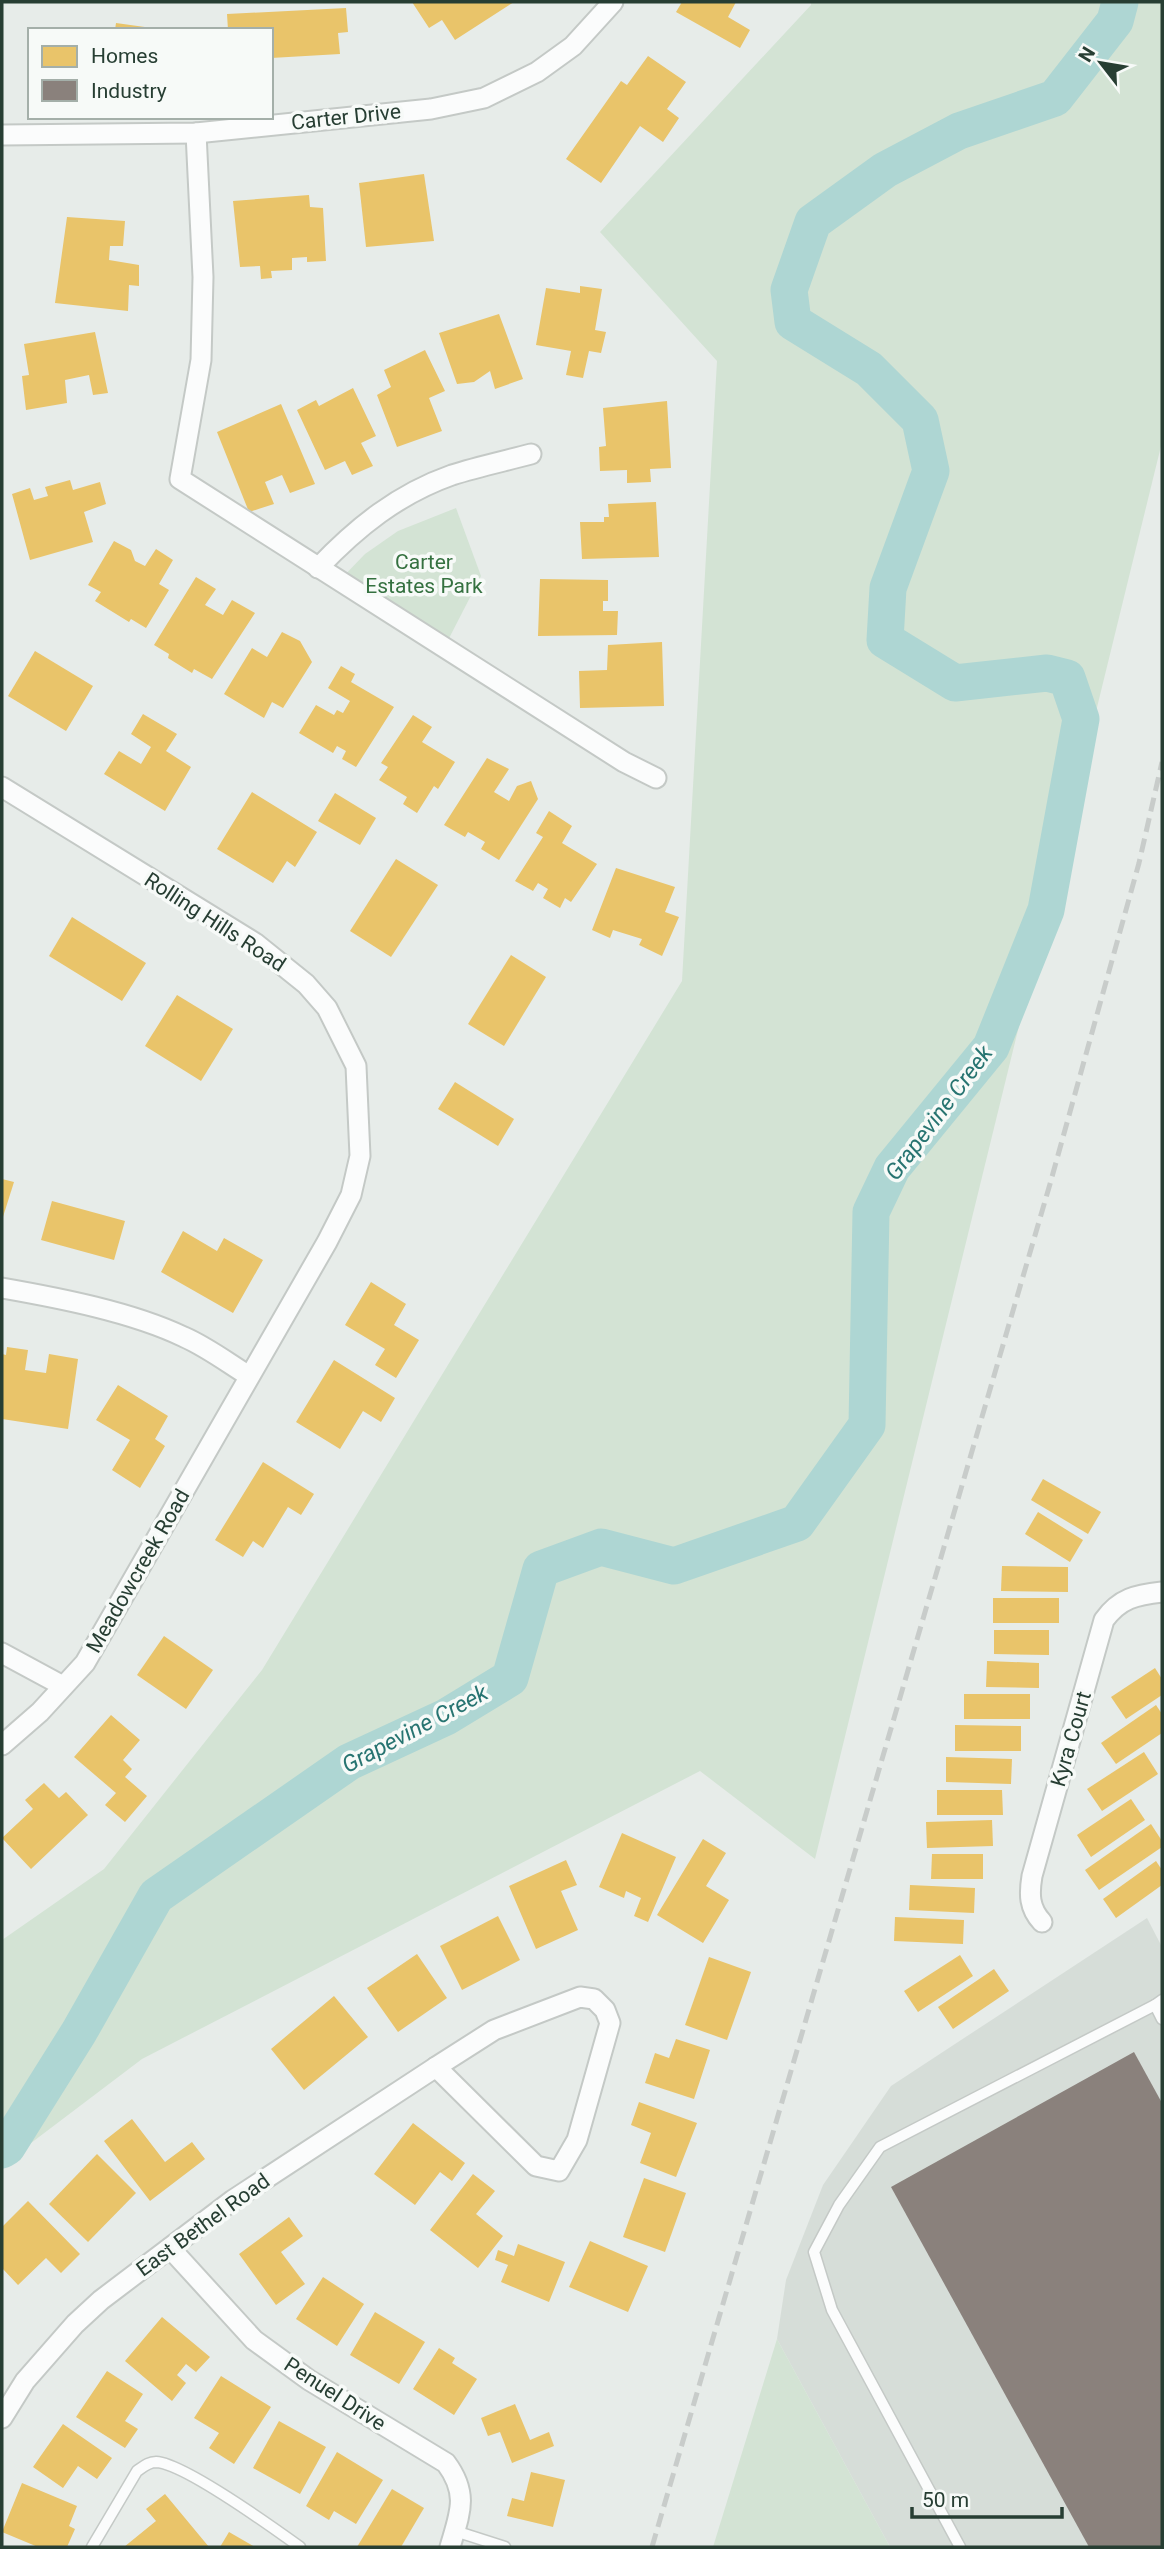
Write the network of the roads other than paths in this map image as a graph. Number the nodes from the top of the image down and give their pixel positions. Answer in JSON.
{"nodes":[{"id":1,"x":613,"y":2,"type":"edge"},
{"id":2,"x":195,"y":133,"type":"junction"},
{"id":3,"x":2,"y":135,"type":"edge"},
{"id":4,"x":531,"y":454,"type":"dead end"},
{"id":5,"x":318,"y":568,"type":"junction"},
{"id":6,"x":656,"y":778,"type":"dead end"},
{"id":7,"x":2,"y":788,"type":"edge"},
{"id":8,"x":2,"y":1288,"type":"edge"},
{"id":9,"x":249,"y":1376,"type":"junction"},
{"id":10,"x":1162,"y":1592,"type":"edge"},
{"id":11,"x":2,"y":1653,"type":"edge"},
{"id":12,"x":63,"y":1686,"type":"junction"},
{"id":13,"x":2,"y":1745,"type":"edge"},
{"id":14,"x":1042,"y":1922,"type":"dead end"},
{"id":15,"x":1158,"y":2003,"type":"edge"},
{"id":16,"x":1162,"y":2019,"type":"edge"},
{"id":17,"x":436,"y":2067,"type":"junction"},
{"id":18,"x":170,"y":2248,"type":"junction"},
{"id":19,"x":2,"y":2418,"type":"edge"},
{"id":20,"x":452,"y":2539,"type":"edge"},
{"id":21,"x":92,"y":2547,"type":"edge"},
{"id":22,"x":300,"y":2547,"type":"edge"},
{"id":23,"x":505,"y":2547,"type":"edge"},
{"id":24,"x":960,"y":2547,"type":"edge"}],
"edges":[{"from":1,"to":2,"type":"street","name":"Carter Drive"},
{"from":2,"to":3,"type":"street","name":"Carter Drive"},
{"from":2,"to":5,"type":"street"},
{"from":4,"to":5,"type":"street"},
{"from":5,"to":6,"type":"street"},
{"from":7,"to":9,"type":"street","name":"Rolling Hills Road"},
{"from":8,"to":9,"type":"street"},
{"from":9,"to":12,"type":"street","name":"Meadowcreek Road"},
{"from":10,"to":14,"type":"street","name":"Kyra Court"},
{"from":11,"to":12,"type":"street"},
{"from":12,"to":13,"type":"street","name":"Meadowcreek Road"},
{"from":15,"to":16,"type":"lane"},
{"from":15,"to":24,"type":"lane"},
{"from":17,"to":17,"type":"street","name":"East Bethel Road"},
{"from":17,"to":18,"type":"street","name":"East Bethel Road"},
{"from":18,"to":19,"type":"street","name":"East Bethel Road"},
{"from":18,"to":20,"type":"street","name":"Penuel Drive"},
{"from":20,"to":23,"type":"lane"},
{"from":21,"to":22,"type":"lane"}]}
